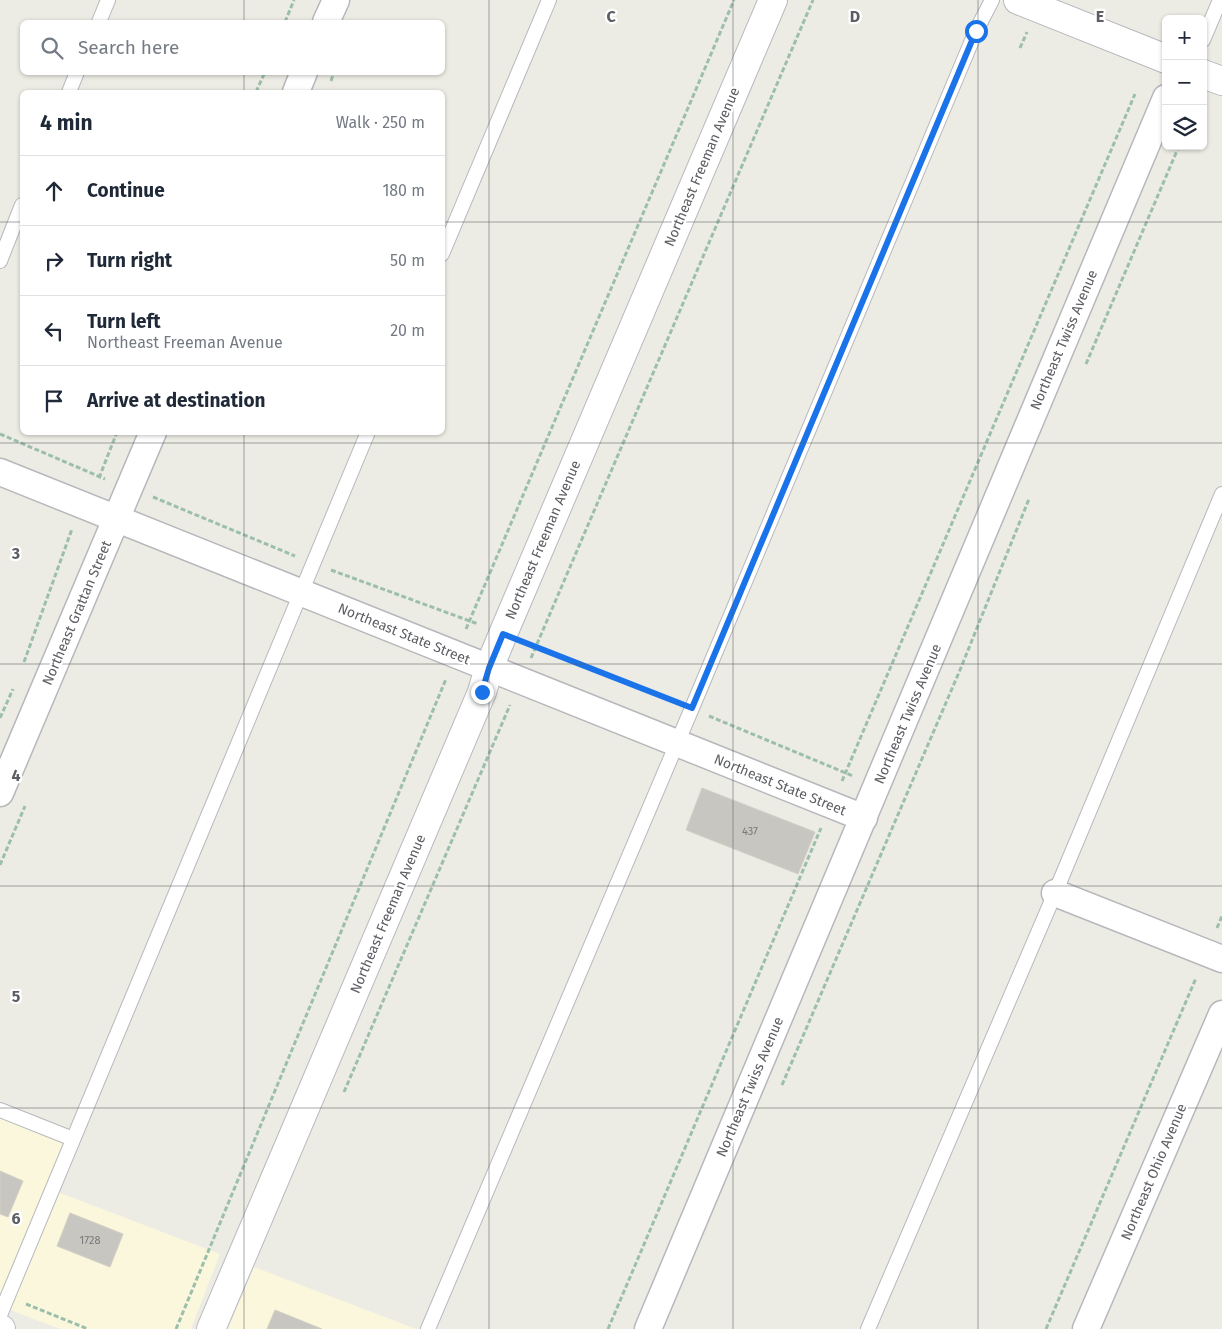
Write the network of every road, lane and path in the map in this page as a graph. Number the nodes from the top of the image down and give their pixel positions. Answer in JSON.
{"nodes":[{"id":1,"x":108,"y":0,"type":"edge"},
{"id":2,"x":294,"y":0,"type":"edge"},
{"id":3,"x":336,"y":0,"type":"edge"},
{"id":4,"x":549,"y":0,"type":"edge"},
{"id":5,"x":773,"y":0,"type":"edge"},
{"id":6,"x":992,"y":0,"type":"edge"},
{"id":7,"x":1018,"y":0,"type":"edge"},
{"id":8,"x":1220,"y":0,"type":"edge"},
{"id":9,"x":100,"y":20,"type":"edge"},
{"id":10,"x":286,"y":20,"type":"edge"},
{"id":11,"x":327,"y":20,"type":"edge"},
{"id":12,"x":1207,"y":31,"type":"edge"},
{"id":13,"x":1162,"y":57,"type":"edge"},
{"id":14,"x":76,"y":75,"type":"edge"},
{"id":15,"x":263,"y":75,"type":"edge"},
{"id":16,"x":303,"y":75,"type":"edge"},
{"id":17,"x":1207,"y":75,"type":"edge"},
{"id":18,"x":1222,"y":81,"type":"edge"},
{"id":19,"x":70,"y":90,"type":"edge"},
{"id":20,"x":257,"y":90,"type":"edge"},
{"id":21,"x":297,"y":90,"type":"edge"},
{"id":22,"x":1136,"y":94,"type":"dead end"},
{"id":23,"x":1163,"y":105,"type":"edge"},
{"id":24,"x":1177,"y":150,"type":"edge"},
{"id":25,"x":20,"y":210,"type":"edge"},
{"id":26,"x":445,"y":247,"type":"edge"},
{"id":27,"x":0,"y":261,"type":"edge"},
{"id":28,"x":1082,"y":371,"type":"dead end"},
{"id":29,"x":0,"y":434,"type":"edge"},
{"id":30,"x":117,"y":435,"type":"edge"},
{"id":31,"x":152,"y":435,"type":"edge"},
{"id":32,"x":367,"y":435,"type":"edge"},
{"id":33,"x":0,"y":472,"type":"edge"},
{"id":34,"x":100,"y":477,"type":"junction"},
{"id":35,"x":130,"y":488,"type":"junction"},
{"id":36,"x":1222,"y":494,"type":"edge"},
{"id":37,"x":1029,"y":498,"type":"dead end"},
{"id":38,"x":80,"y":504,"type":"junction"},
{"id":39,"x":118,"y":519,"type":"junction"},
{"id":40,"x":314,"y":563,"type":"junction"},
{"id":41,"x":301,"y":592,"type":"junction"},
{"id":42,"x":503,"y":634,"type":"junction"},
{"id":43,"x":489,"y":668,"type":"junction"},
{"id":44,"x":21,"y":670,"type":"dead end"},
{"id":45,"x":14,"y":686,"type":"dead end"},
{"id":46,"x":692,"y":708,"type":"junction"},
{"id":47,"x":0,"y":718,"type":"edge"},
{"id":48,"x":677,"y":743,"type":"junction"},
{"id":49,"x":845,"y":774,"type":"junction"},
{"id":50,"x":878,"y":784,"type":"junction"},
{"id":51,"x":908,"y":792,"type":"junction"},
{"id":52,"x":0,"y":793,"type":"edge"},
{"id":53,"x":831,"y":805,"type":"junction"},
{"id":54,"x":864,"y":818,"type":"junction"},
{"id":55,"x":1055,"y":893,"type":"junction"},
{"id":56,"x":1222,"y":916,"type":"edge"},
{"id":57,"x":1214,"y":956,"type":"edge"},
{"id":58,"x":1222,"y":1014,"type":"edge"},
{"id":59,"x":782,"y":1086,"type":"dead end"},
{"id":60,"x":0,"y":1110,"type":"edge"},
{"id":61,"x":73,"y":1139,"type":"junction"},
{"id":62,"x":7,"y":1297,"type":"junction"},
{"id":63,"x":0,"y":1315,"type":"edge"},
{"id":64,"x":88,"y":1329,"type":"edge"},
{"id":65,"x":211,"y":1329,"type":"edge"},
{"id":66,"x":428,"y":1329,"type":"edge"},
{"id":67,"x":608,"y":1329,"type":"edge"},
{"id":68,"x":648,"y":1329,"type":"edge"},
{"id":69,"x":868,"y":1329,"type":"edge"},
{"id":70,"x":1046,"y":1329,"type":"edge"},
{"id":71,"x":1086,"y":1329,"type":"edge"}],
"edges":[{"from":1,"to":9,"type":"lane"},
{"from":2,"to":10,"type":"path"},
{"from":3,"to":11,"type":"street"},
{"from":4,"to":26,"type":"lane"},
{"from":5,"to":42,"type":"street","name":"Northeast Freeman Avenue"},
{"from":6,"to":46,"type":"lane"},
{"from":7,"to":13,"type":"street"},
{"from":8,"to":12,"type":"lane"},
{"from":14,"to":19,"type":"lane"},
{"from":15,"to":20,"type":"path"},
{"from":16,"to":21,"type":"street"},
{"from":17,"to":18,"type":"street"},
{"from":22,"to":49,"type":"path"},
{"from":23,"to":50,"type":"street","name":"Northeast Twiss Avenue"},
{"from":24,"to":28,"type":"path"},
{"from":25,"to":27,"type":"lane"},
{"from":29,"to":34,"type":"path"},
{"from":30,"to":34,"type":"path"},
{"from":31,"to":35,"type":"street","name":"Northeast Grattan Street"},
{"from":32,"to":40,"type":"lane"},
{"from":33,"to":38,"type":"street","name":"Northeast State Street"},
{"from":34,"to":35,"type":"path"},
{"from":34,"to":38,"type":"path"},
{"from":35,"to":39,"type":"street","name":"Northeast Grattan Street"},
{"from":35,"to":40,"type":"path"},
{"from":36,"to":55,"type":"lane"},
{"from":37,"to":51,"type":"path"},
{"from":38,"to":39,"type":"street","name":"Northeast State Street"},
{"from":38,"to":44,"type":"path"},
{"from":39,"to":41,"type":"street","name":"Northeast State Street"},
{"from":39,"to":52,"type":"street","name":"Northeast Grattan Street"},
{"from":40,"to":41,"type":"lane"},
{"from":40,"to":42,"type":"path"},
{"from":41,"to":43,"type":"street","name":"Northeast State Street"},
{"from":41,"to":61,"type":"lane"},
{"from":42,"to":43,"type":"street","name":"Northeast Freeman Avenue"},
{"from":42,"to":46,"type":"path"},
{"from":43,"to":48,"type":"street","name":"Northeast State Street"},
{"from":43,"to":65,"type":"street","name":"Northeast Freeman Avenue"},
{"from":45,"to":47,"type":"path"},
{"from":46,"to":48,"type":"lane"},
{"from":46,"to":49,"type":"path"},
{"from":48,"to":53,"type":"street","name":"Northeast State Street"},
{"from":48,"to":66,"type":"lane"},
{"from":49,"to":50,"type":"path"},
{"from":49,"to":53,"type":"path"},
{"from":50,"to":51,"type":"path"},
{"from":50,"to":54,"type":"street","name":"Northeast Twiss Avenue"},
{"from":51,"to":59,"type":"path"},
{"from":53,"to":54,"type":"street","name":"Northeast State Street"},
{"from":53,"to":67,"type":"path"},
{"from":54,"to":68,"type":"street","name":"Northeast Twiss Avenue"},
{"from":55,"to":57,"type":"street"},
{"from":55,"to":69,"type":"lane"},
{"from":56,"to":57,"type":"path"},
{"from":57,"to":70,"type":"path"},
{"from":58,"to":71,"type":"street","name":"Northeast Ohio Avenue"},
{"from":60,"to":61,"type":"lane"},
{"from":61,"to":62,"type":"lane"},
{"from":62,"to":63,"type":"lane"},
{"from":62,"to":64,"type":"path"}]}
